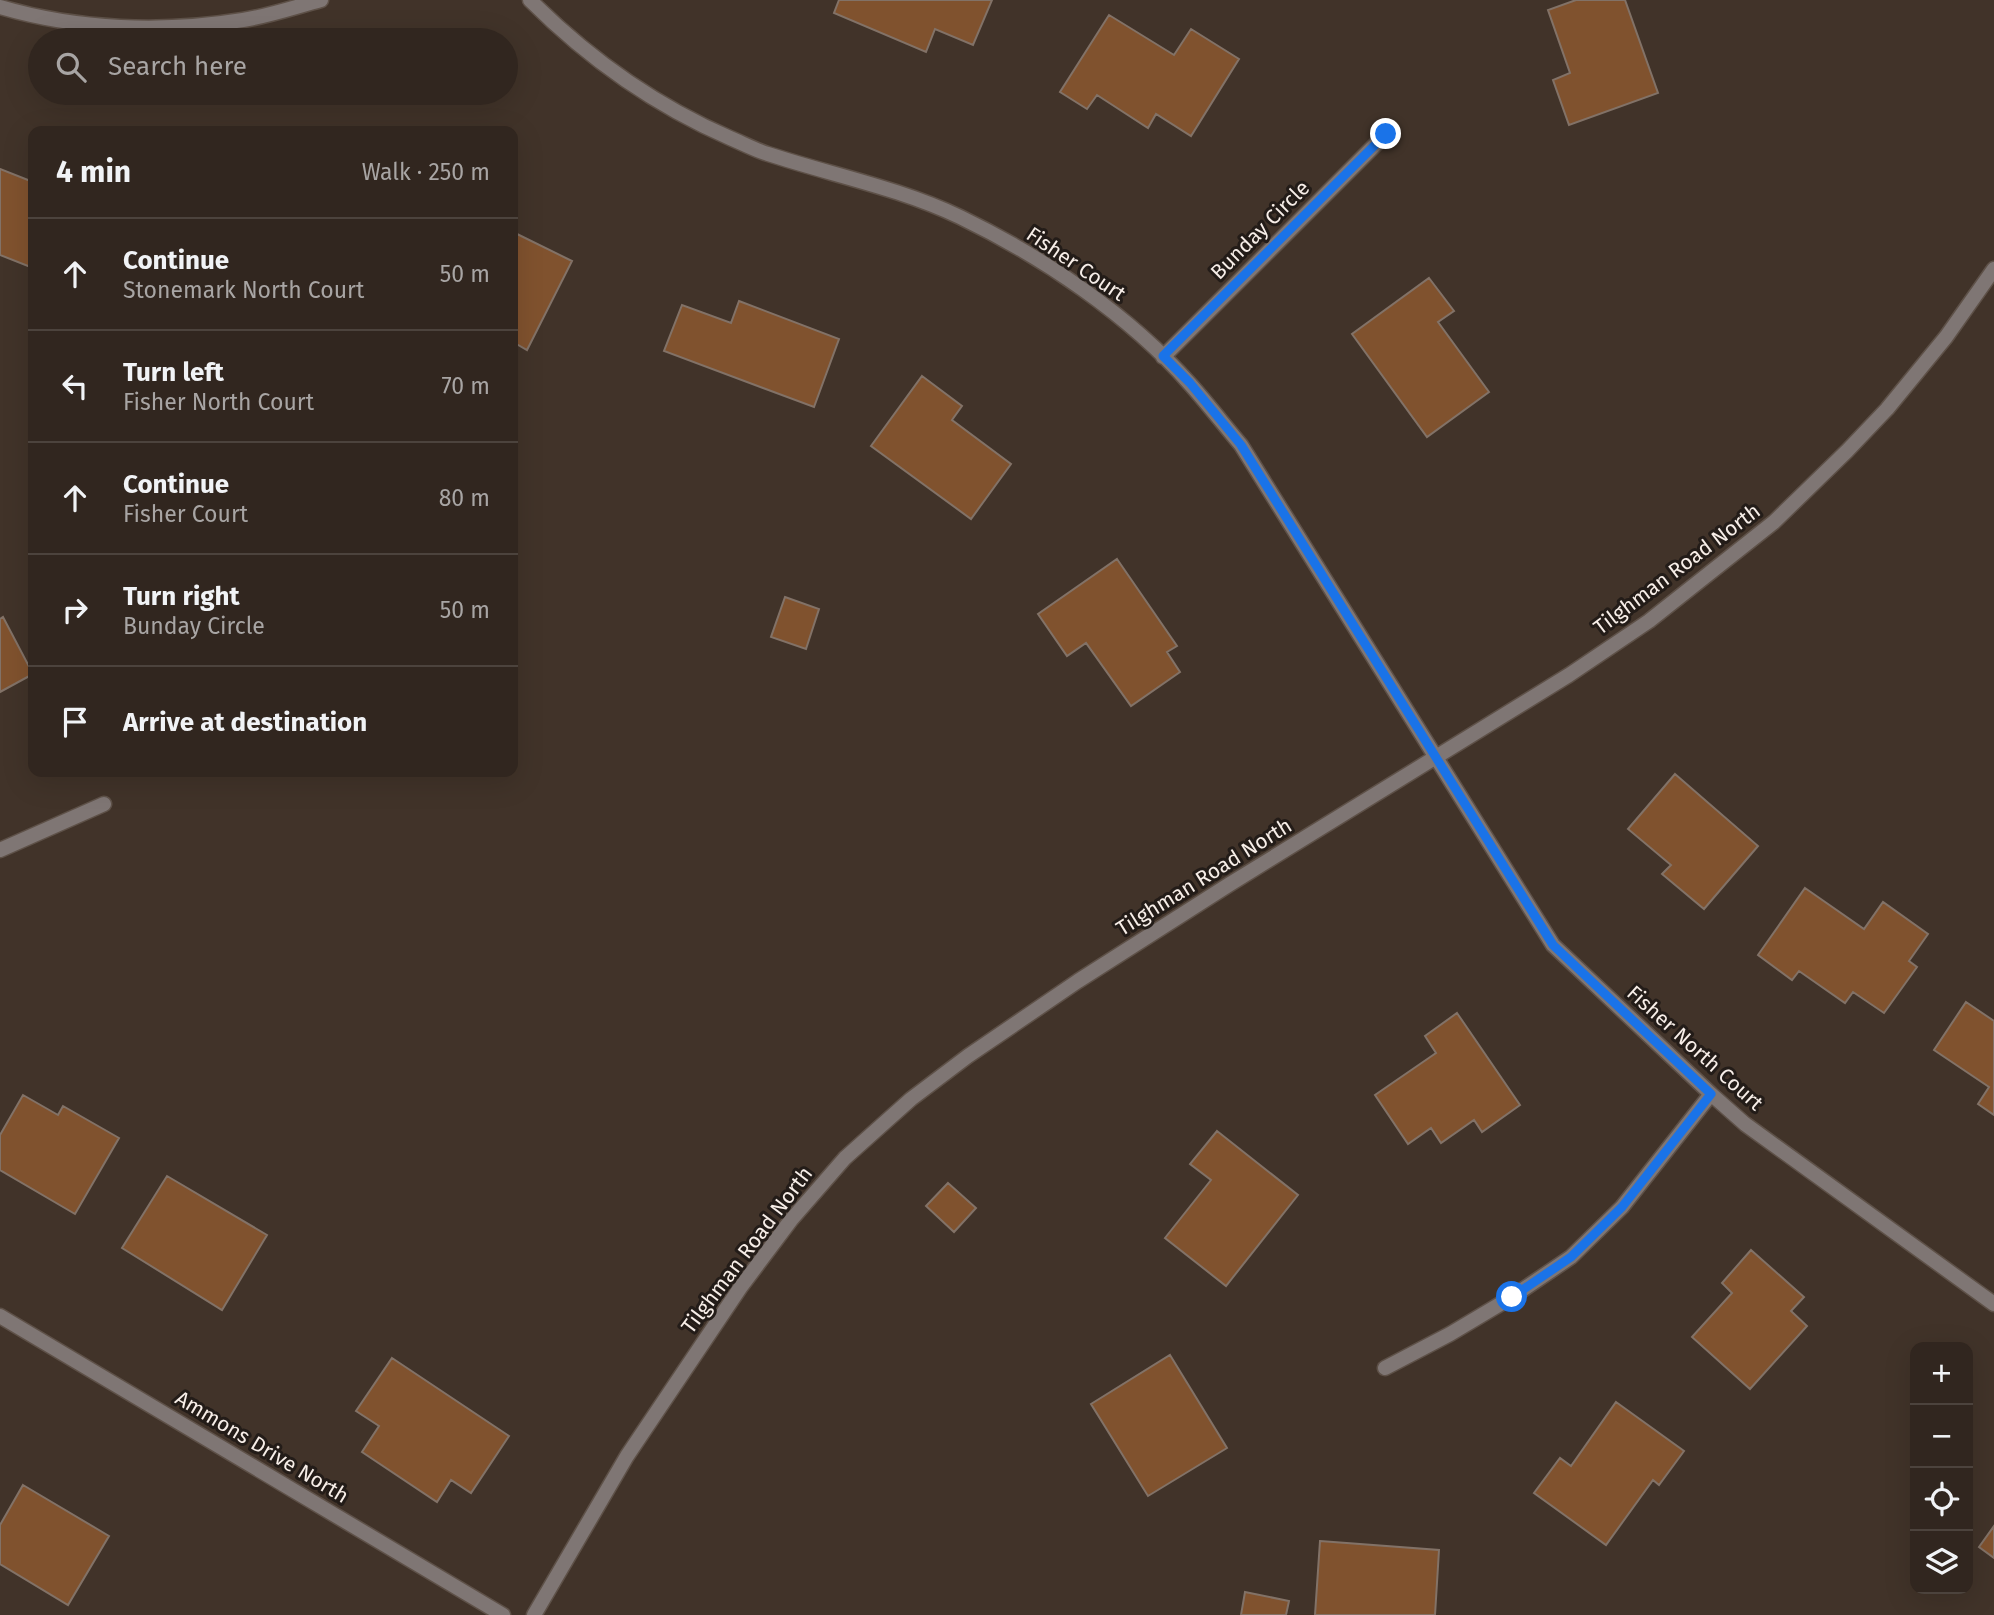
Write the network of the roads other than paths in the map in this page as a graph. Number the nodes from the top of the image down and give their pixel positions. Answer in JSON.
{"nodes":[{"id":1,"x":321,"y":0,"type":"edge"},
{"id":2,"x":530,"y":0,"type":"edge"},
{"id":3,"x":0,"y":7,"type":"edge"},
{"id":4,"x":1386,"y":134,"type":"dead end"},
{"id":5,"x":1994,"y":269,"type":"edge"},
{"id":6,"x":1163,"y":356,"type":"junction"},
{"id":7,"x":1435,"y":758,"type":"junction"},
{"id":8,"x":104,"y":804,"type":"dead end"},
{"id":9,"x":0,"y":850,"type":"edge"},
{"id":10,"x":1711,"y":1094,"type":"junction"},
{"id":11,"x":1994,"y":1304,"type":"edge"},
{"id":12,"x":0,"y":1316,"type":"edge"},
{"id":13,"x":1385,"y":1368,"type":"dead end"},
{"id":14,"x":503,"y":1615,"type":"edge"},
{"id":15,"x":534,"y":1615,"type":"edge"}],
"edges":[{"from":1,"to":3,"type":"street"},
{"from":2,"to":6,"type":"street","name":"Fisher Court"},
{"from":4,"to":6,"type":"street","name":"Bunday Circle"},
{"from":5,"to":7,"type":"street","name":"Tilghman Road North"},
{"from":6,"to":7,"type":"street","name":"Fisher Court"},
{"from":7,"to":10,"type":"street","name":"Fisher North Court"},
{"from":7,"to":15,"type":"street","name":"Tilghman Road North"},
{"from":8,"to":9,"type":"street"},
{"from":10,"to":11,"type":"street","name":"Fisher North Court"},
{"from":10,"to":13,"type":"street"},
{"from":12,"to":14,"type":"street","name":"Ammons Drive North"}]}
